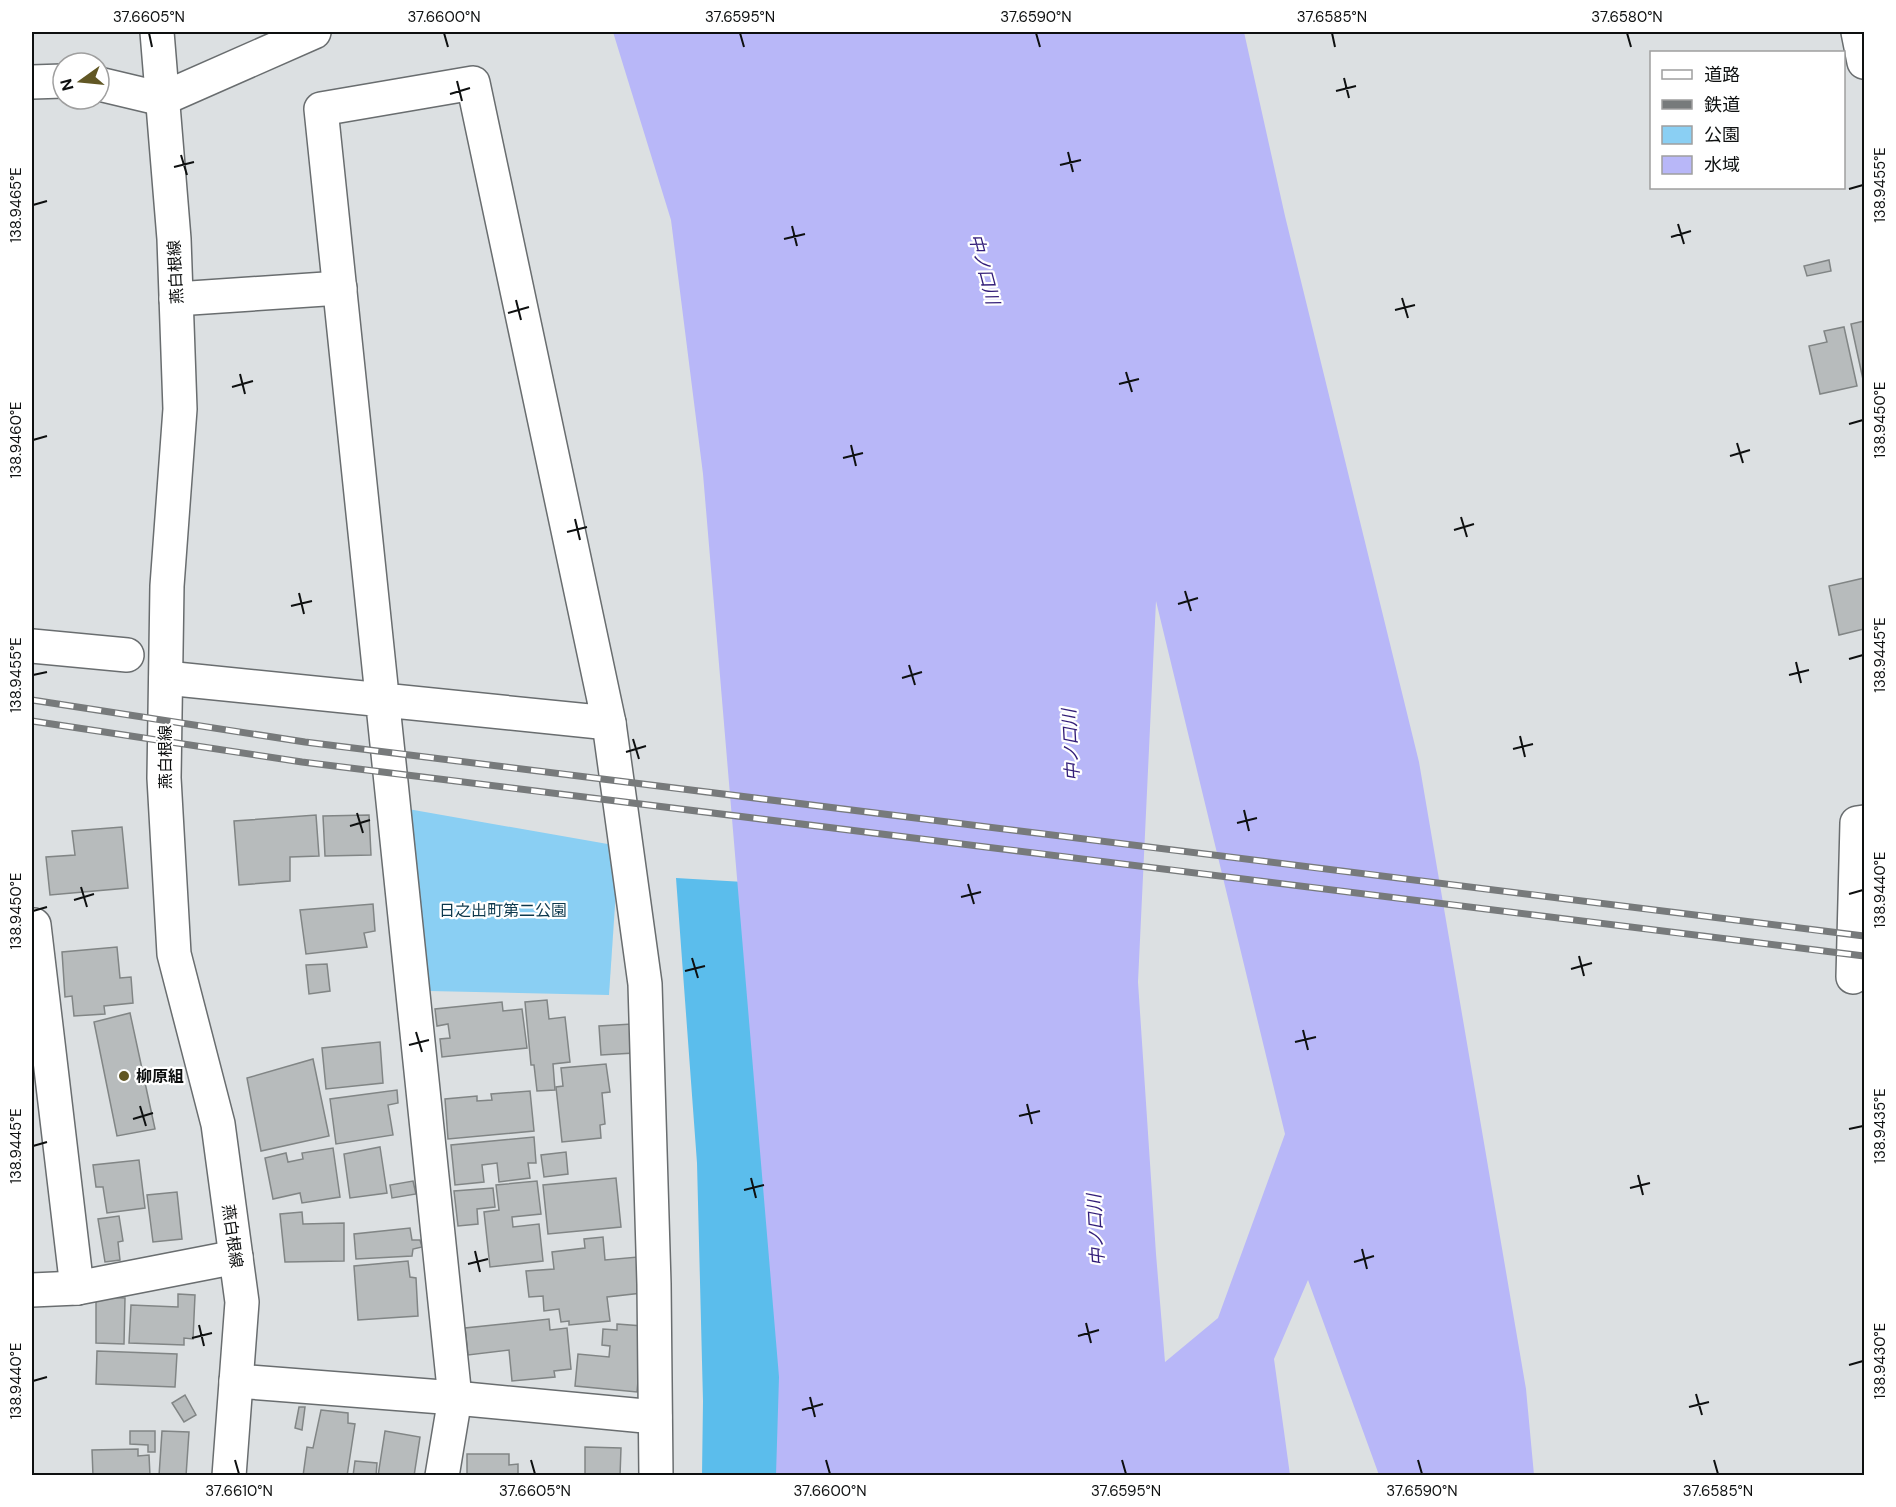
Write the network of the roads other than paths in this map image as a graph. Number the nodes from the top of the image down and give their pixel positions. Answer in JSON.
{"nodes":[{"id":1,"x":157,"y":32,"type":"edge"},
{"id":2,"x":314,"y":32,"type":"edge"},
{"id":3,"x":1858,"y":32,"type":"edge"},
{"id":4,"x":1864,"y":62,"type":"edge"},
{"id":5,"x":51,"y":81,"type":"edge"},
{"id":6,"x":32,"y":82,"type":"edge"},
{"id":7,"x":111,"y":87,"type":"edge"},
{"id":8,"x":162,"y":99,"type":"junction"},
{"id":9,"x":340,"y":288,"type":"junction"},
{"id":10,"x":176,"y":299,"type":"junction"},
{"id":11,"x":32,"y":646,"type":"edge"},
{"id":12,"x":127,"y":655,"type":"dead end"},
{"id":13,"x":166,"y":678,"type":"junction"},
{"id":14,"x":384,"y":700,"type":"junction"},
{"id":15,"x":609,"y":723,"type":"junction"},
{"id":16,"x":1864,"y":822,"type":"edge"},
{"id":17,"x":32,"y":925,"type":"edge"},
{"id":18,"x":1853,"y":977,"type":"dead end"},
{"id":19,"x":236,"y":1257,"type":"junction"},
{"id":20,"x":77,"y":1288,"type":"junction"},
{"id":21,"x":32,"y":1290,"type":"edge"},
{"id":22,"x":236,"y":1381,"type":"junction"},
{"id":23,"x":455,"y":1398,"type":"junction"},
{"id":24,"x":655,"y":1417,"type":"junction"},
{"id":25,"x":229,"y":1476,"type":"edge"},
{"id":26,"x":442,"y":1476,"type":"edge"},
{"id":27,"x":656,"y":1476,"type":"edge"}],
"edges":[{"from":1,"to":8,"type":"street","name":"燕白根線"},
{"from":2,"to":8,"type":"street"},
{"from":3,"to":4,"type":"street"},
{"from":5,"to":6,"type":"street"},
{"from":7,"to":8,"type":"street"},
{"from":8,"to":10,"type":"street","name":"燕白根線"},
{"from":9,"to":10,"type":"street"},
{"from":9,"to":14,"type":"street"},
{"from":9,"to":15,"type":"street"},
{"from":10,"to":13,"type":"street","name":"燕白根線"},
{"from":11,"to":12,"type":"street"},
{"from":13,"to":14,"type":"street"},
{"from":13,"to":19,"type":"street","name":"燕白根線"},
{"from":14,"to":15,"type":"street"},
{"from":14,"to":23,"type":"street"},
{"from":15,"to":24,"type":"street"},
{"from":16,"to":18,"type":"street"},
{"from":17,"to":20,"type":"street"},
{"from":19,"to":20,"type":"street"},
{"from":19,"to":22,"type":"street","name":"燕白根線"},
{"from":20,"to":21,"type":"street"},
{"from":22,"to":23,"type":"street"},
{"from":22,"to":25,"type":"street","name":"燕白根線"},
{"from":23,"to":24,"type":"street"},
{"from":23,"to":26,"type":"street"},
{"from":24,"to":27,"type":"street"}]}
